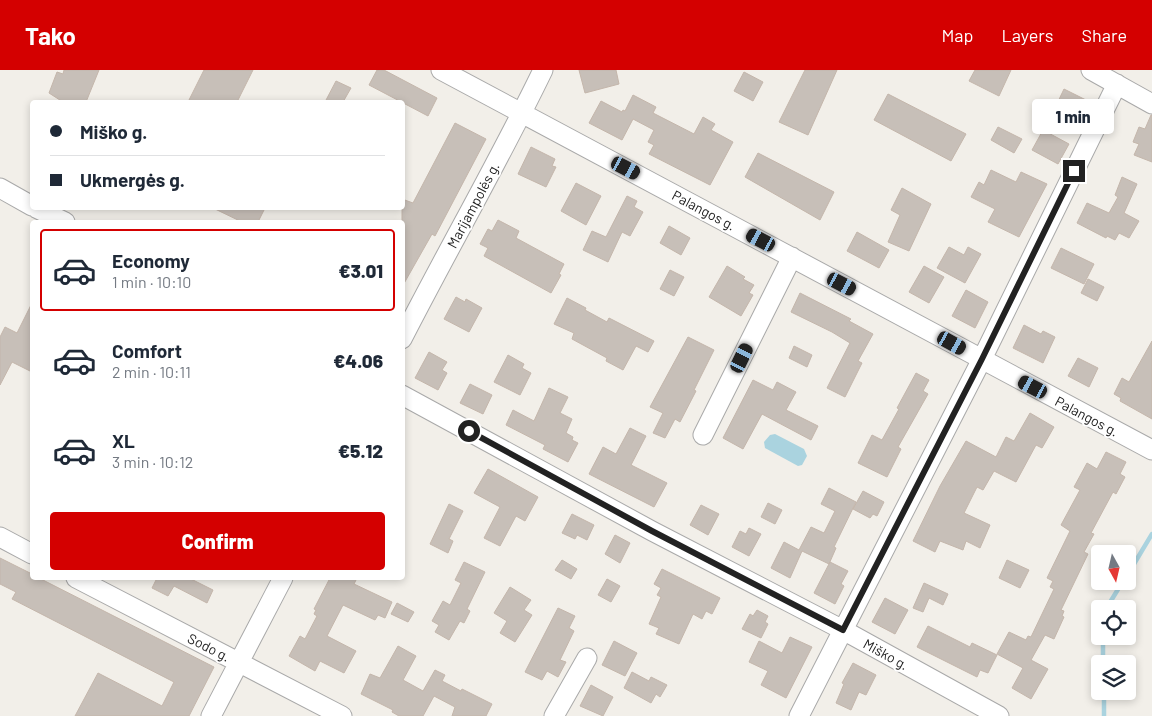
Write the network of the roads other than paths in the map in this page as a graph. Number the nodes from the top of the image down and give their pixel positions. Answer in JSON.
{"nodes":[{"id":1,"x":441,"y":70,"type":"edge"},
{"id":2,"x":543,"y":70,"type":"edge"},
{"id":3,"x":1091,"y":70,"type":"edge"},
{"id":4,"x":1117,"y":84,"type":"junction"},
{"id":5,"x":1152,"y":104,"type":"edge"},
{"id":6,"x":522,"y":112,"type":"junction"},
{"id":7,"x":0,"y":188,"type":"edge"},
{"id":8,"x":30,"y":205,"type":"edge"},
{"id":9,"x":40,"y":210,"type":"edge"},
{"id":10,"x":61,"y":220,"type":"edge"},
{"id":11,"x":792,"y":257,"type":"junction"},
{"id":12,"x":405,"y":333,"type":"edge"},
{"id":13,"x":982,"y":359,"type":"junction"},
{"id":14,"x":405,"y":397,"type":"edge"},
{"id":15,"x":703,"y":435,"type":"dead end"},
{"id":16,"x":1152,"y":450,"type":"edge"},
{"id":17,"x":0,"y":537,"type":"edge"},
{"id":18,"x":30,"y":553,"type":"edge"},
{"id":19,"x":80,"y":580,"type":"edge"},
{"id":20,"x":282,"y":580,"type":"edge"},
{"id":21,"x":843,"y":630,"type":"junction"},
{"id":22,"x":587,"y":658,"type":"dead end"},
{"id":23,"x":238,"y":662,"type":"junction"},
{"id":24,"x":211,"y":716,"type":"edge"},
{"id":25,"x":342,"y":716,"type":"edge"},
{"id":26,"x":554,"y":716,"type":"edge"},
{"id":27,"x":800,"y":716,"type":"edge"},
{"id":28,"x":999,"y":716,"type":"edge"}],
"edges":[{"from":1,"to":6,"type":"street","name":"Palangos g."},
{"from":2,"to":6,"type":"street","name":"Marijampolės g."},
{"from":3,"to":4,"type":"street"},
{"from":4,"to":5,"type":"street"},
{"from":4,"to":13,"type":"street"},
{"from":6,"to":11,"type":"street","name":"Palangos g."},
{"from":6,"to":12,"type":"street","name":"Marijampolės g."},
{"from":7,"to":8,"type":"street"},
{"from":9,"to":10,"type":"street"},
{"from":11,"to":13,"type":"street","name":"Palangos g."},
{"from":11,"to":15,"type":"street"},
{"from":13,"to":16,"type":"street","name":"Palangos g."},
{"from":13,"to":21,"type":"street"},
{"from":14,"to":21,"type":"street","name":"Miško g."},
{"from":17,"to":18,"type":"street"},
{"from":19,"to":23,"type":"street","name":"Sodo g."},
{"from":20,"to":23,"type":"street"},
{"from":21,"to":27,"type":"street"},
{"from":21,"to":28,"type":"street","name":"Miško g."},
{"from":22,"to":26,"type":"street"},
{"from":23,"to":24,"type":"street"},
{"from":23,"to":25,"type":"street","name":"Sodo g."}]}
